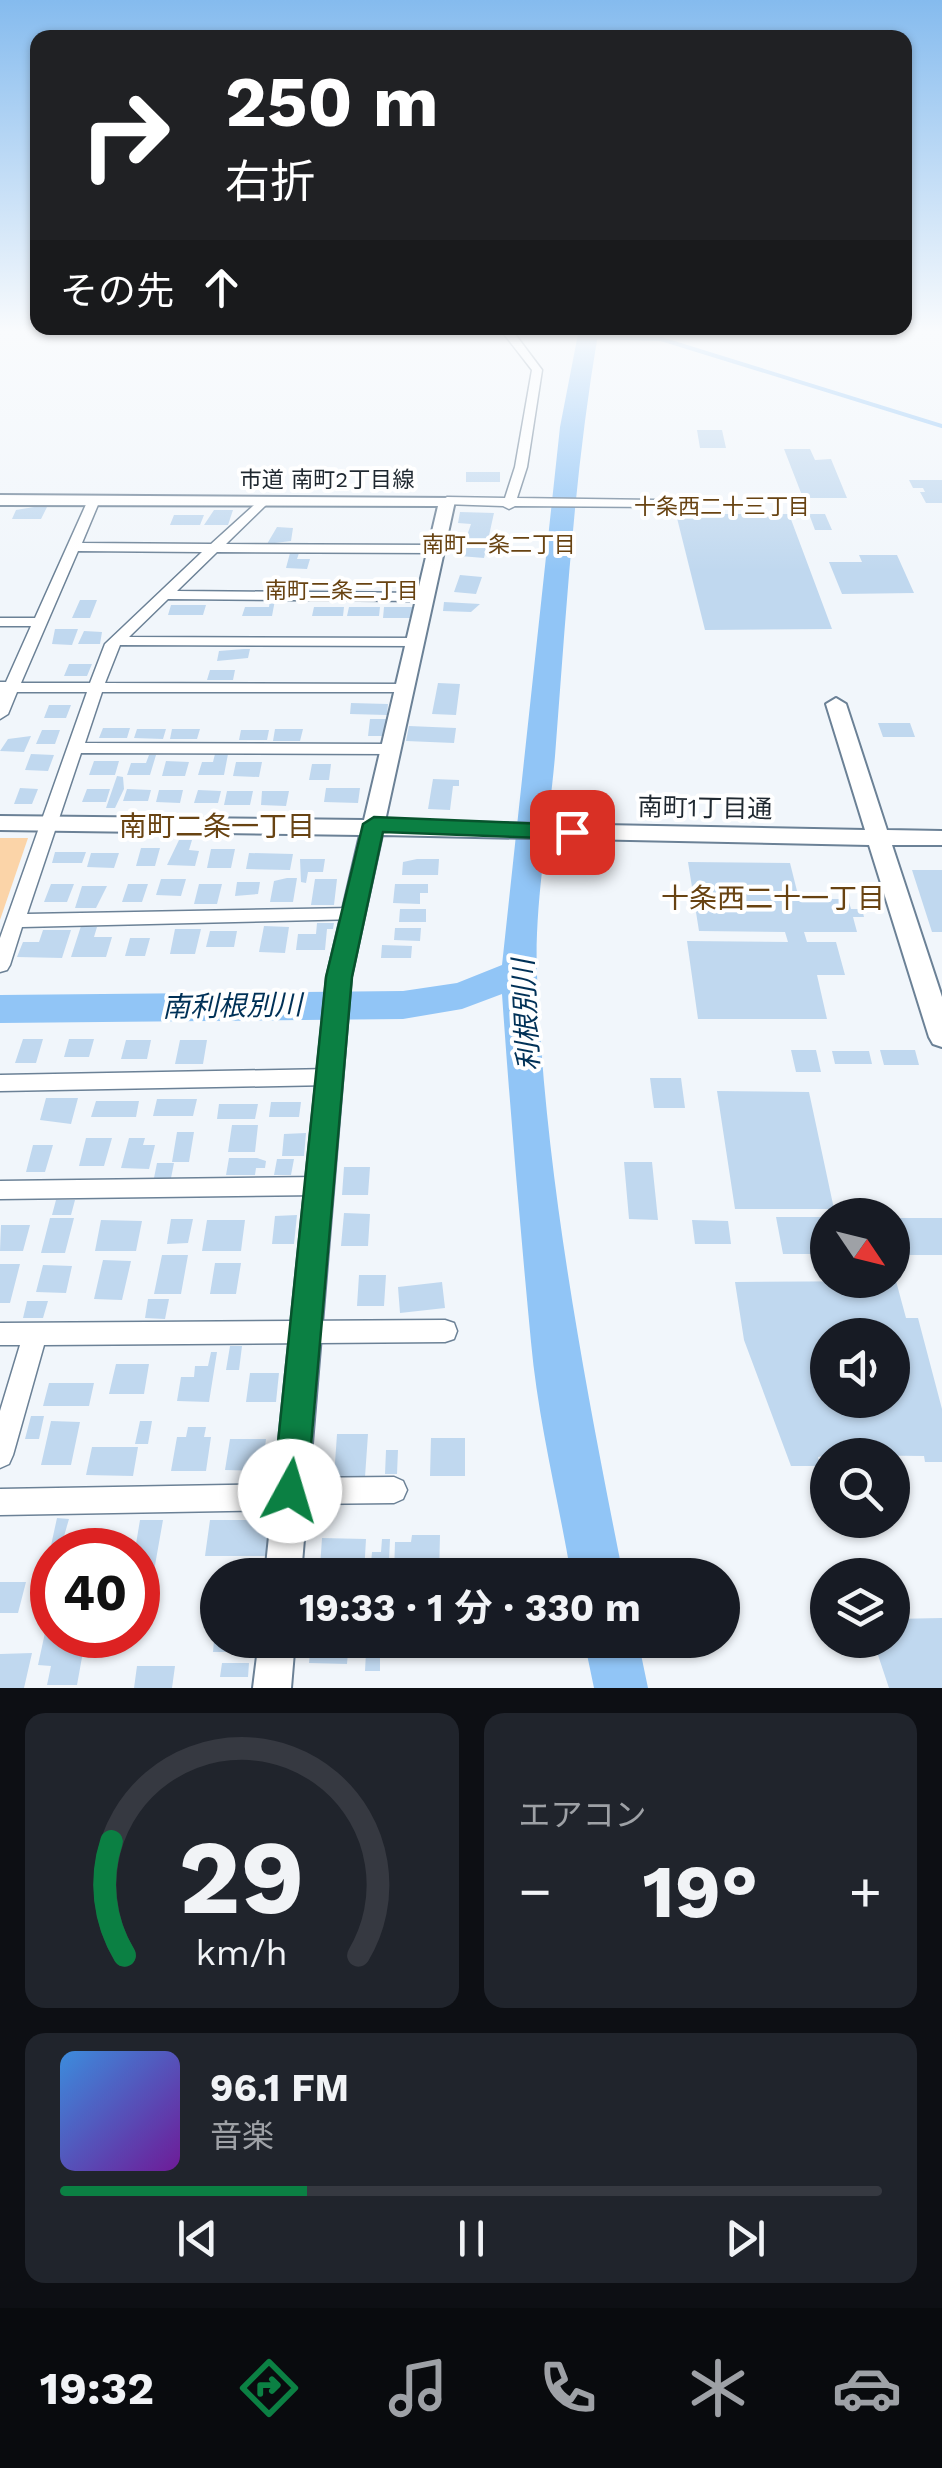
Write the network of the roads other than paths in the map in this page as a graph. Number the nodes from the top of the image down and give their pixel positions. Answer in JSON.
{"nodes":[{"id":1,"x":530,"y":413,"type":"edge"},
{"id":2,"x":94,"y":500,"type":"junction"},
{"id":3,"x":263,"y":501,"type":"junction"},
{"id":4,"x":447,"y":502,"type":"junction"},
{"id":5,"x":2,"y":504,"type":"edge"},
{"id":6,"x":654,"y":504,"type":"dead end"},
{"id":7,"x":514,"y":505,"type":"junction"},
{"id":8,"x":71,"y":547,"type":"junction"},
{"id":9,"x":217,"y":547,"type":"junction"},
{"id":10,"x":437,"y":549,"type":"junction"},
{"id":11,"x":165,"y":595,"type":"junction"},
{"id":12,"x":426,"y":597,"type":"junction"},
{"id":13,"x":0,"y":622,"type":"edge"},
{"id":14,"x":41,"y":622,"type":"junction"},
{"id":15,"x":117,"y":640,"type":"junction"},
{"id":16,"x":416,"y":642,"type":"junction"},
{"id":17,"x":6,"y":687,"type":"edge"},
{"id":18,"x":94,"y":688,"type":"junction"},
{"id":19,"x":405,"y":689,"type":"junction"},
{"id":20,"x":836,"y":704,"type":"dead end"},
{"id":21,"x":0,"y":714,"type":"edge"},
{"id":22,"x":73,"y":748,"type":"junction"},
{"id":23,"x":391,"y":749,"type":"junction"},
{"id":24,"x":0,"y":823,"type":"edge"},
{"id":25,"x":48,"y":823,"type":"junction"},
{"id":26,"x":374,"y":824,"type":"junction"},
{"id":27,"x":880,"y":837,"type":"junction"},
{"id":28,"x":942,"y":838,"type":"edge"},
{"id":29,"x":353,"y":914,"type":"junction"},
{"id":30,"x":17,"y":921,"type":"junction"},
{"id":31,"x":0,"y":965,"type":"edge"},
{"id":32,"x":941,"y":1031,"type":"edge"},
{"id":33,"x":331,"y":1077,"type":"junction"},
{"id":34,"x":0,"y":1082,"type":"edge"},
{"id":35,"x":320,"y":1186,"type":"junction"},
{"id":36,"x":0,"y":1190,"type":"edge"},
{"id":37,"x":306,"y":1330,"type":"junction"},
{"id":38,"x":445,"y":1331,"type":"dead end"},
{"id":39,"x":0,"y":1334,"type":"edge"},
{"id":40,"x":35,"y":1334,"type":"junction"},
{"id":41,"x":0,"y":1455,"type":"edge"},
{"id":42,"x":394,"y":1490,"type":"dead end"},
{"id":43,"x":290,"y":1494,"type":"junction"},
{"id":44,"x":0,"y":1502,"type":"edge"},
{"id":45,"x":284,"y":1558,"type":"edge"},
{"id":46,"x":275,"y":1658,"type":"edge"},
{"id":47,"x":272,"y":1688,"type":"edge"}],
"edges":[{"from":1,"to":7,"type":"street"},
{"from":2,"to":3,"type":"street","name":"市道 南町2丁目線"},
{"from":2,"to":5,"type":"street","name":"市道 南町2丁目線"},
{"from":2,"to":8,"type":"street"},
{"from":3,"to":4,"type":"street","name":"市道 南町2丁目線"},
{"from":3,"to":9,"type":"street"},
{"from":4,"to":7,"type":"street","name":"市道 南町2丁目線"},
{"from":4,"to":10,"type":"street"},
{"from":6,"to":7,"type":"street","name":"市道 南町2丁目線"},
{"from":8,"to":9,"type":"street"},
{"from":8,"to":14,"type":"street"},
{"from":9,"to":10,"type":"street"},
{"from":9,"to":11,"type":"street"},
{"from":10,"to":12,"type":"street"},
{"from":11,"to":12,"type":"street"},
{"from":11,"to":15,"type":"street"},
{"from":12,"to":16,"type":"street"},
{"from":13,"to":14,"type":"street"},
{"from":14,"to":17,"type":"street"},
{"from":15,"to":16,"type":"street"},
{"from":15,"to":18,"type":"street"},
{"from":16,"to":19,"type":"street"},
{"from":17,"to":18,"type":"street"},
{"from":17,"to":21,"type":"street"},
{"from":18,"to":19,"type":"street"},
{"from":18,"to":22,"type":"street"},
{"from":19,"to":23,"type":"street"},
{"from":20,"to":27,"type":"street"},
{"from":22,"to":23,"type":"street"},
{"from":22,"to":25,"type":"street"},
{"from":23,"to":26,"type":"street"},
{"from":24,"to":25,"type":"street","name":"南町1丁目通"},
{"from":25,"to":26,"type":"street","name":"南町1丁目通"},
{"from":25,"to":30,"type":"street"},
{"from":26,"to":27,"type":"street","name":"南町1丁目通"},
{"from":26,"to":29,"type":"street"},
{"from":27,"to":28,"type":"street","name":"南町1丁目通"},
{"from":27,"to":32,"type":"street"},
{"from":29,"to":30,"type":"street"},
{"from":29,"to":33,"type":"street"},
{"from":30,"to":31,"type":"street"},
{"from":33,"to":34,"type":"street"},
{"from":33,"to":35,"type":"street"},
{"from":35,"to":36,"type":"street"},
{"from":35,"to":37,"type":"street"},
{"from":37,"to":38,"type":"street"},
{"from":37,"to":40,"type":"street"},
{"from":37,"to":43,"type":"street"},
{"from":39,"to":40,"type":"street"},
{"from":40,"to":41,"type":"street"},
{"from":42,"to":43,"type":"street"},
{"from":43,"to":44,"type":"street"},
{"from":43,"to":45,"type":"street"},
{"from":46,"to":47,"type":"street"}]}
